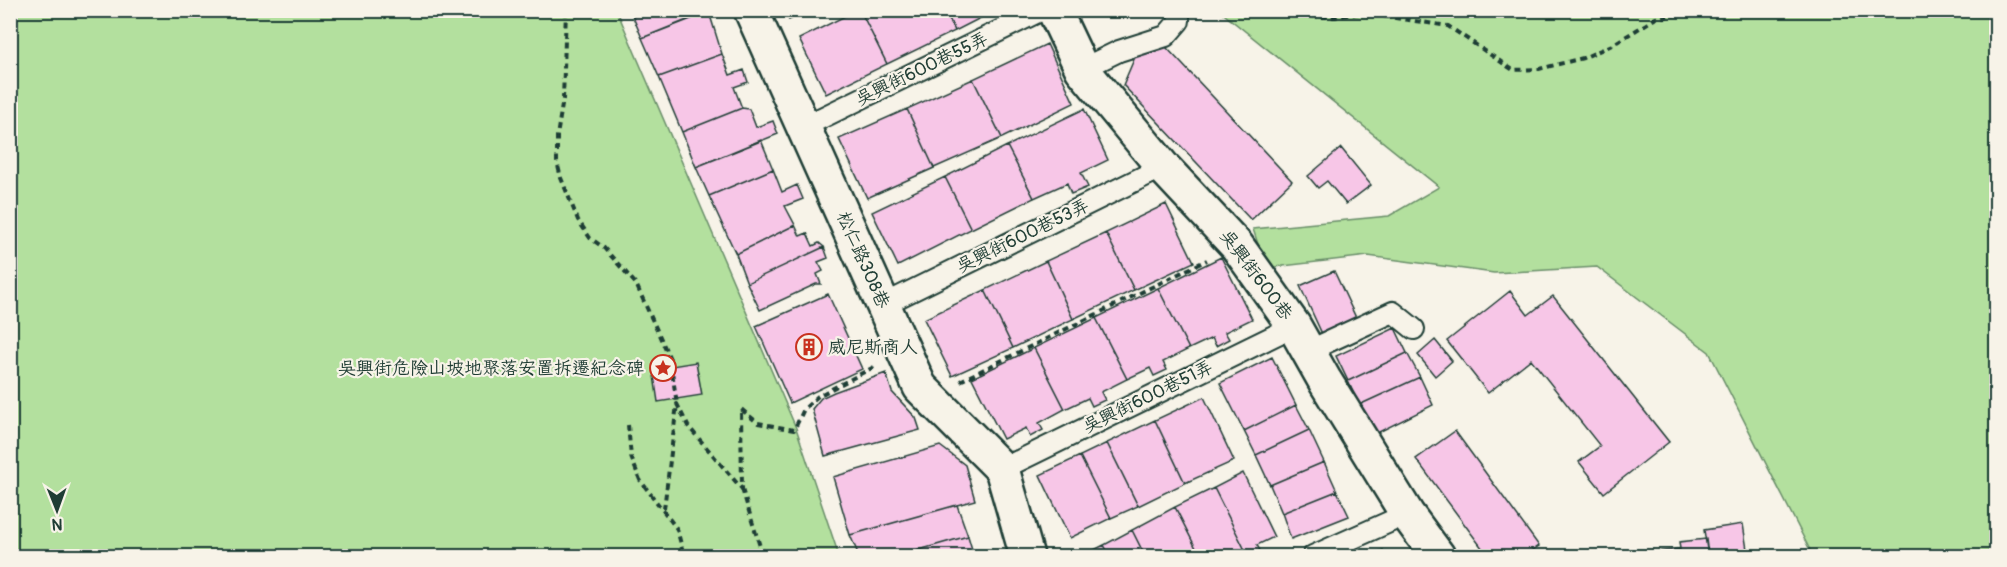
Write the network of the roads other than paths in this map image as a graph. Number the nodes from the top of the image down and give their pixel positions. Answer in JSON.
{"nodes":[{"id":1,"x":751,"y":10,"type":"edge"},
{"id":2,"x":1042,"y":10,"type":"edge"},
{"id":3,"x":1054,"y":10,"type":"edge"},
{"id":4,"x":1179,"y":10,"type":"edge"},
{"id":5,"x":1082,"y":69,"type":"junction"},
{"id":6,"x":803,"y":126,"type":"junction"},
{"id":7,"x":1163,"y":167,"type":"junction"},
{"id":8,"x":883,"y":305,"type":"junction"},
{"id":9,"x":1414,"y":329,"type":"dead end"},
{"id":10,"x":1301,"y":338,"type":"junction"},
{"id":11,"x":1002,"y":469,"type":"junction"},
{"id":12,"x":1407,"y":514,"type":"junction"},
{"id":13,"x":1027,"y":556,"type":"edge"},
{"id":14,"x":1313,"y":556,"type":"edge"},
{"id":15,"x":1437,"y":556,"type":"edge"}],
"edges":[{"from":1,"to":6,"type":"street","name":"松仁路308巷"},
{"from":2,"to":6,"type":"lane","name":"吳興街600巷55弄"},
{"from":3,"to":5,"type":"street","name":"吳興街600巷"},
{"from":4,"to":5,"type":"lane"},
{"from":5,"to":7,"type":"street","name":"吳興街600巷"},
{"from":6,"to":8,"type":"street","name":"松仁路308巷"},
{"from":7,"to":8,"type":"lane","name":"吳興街600巷53弄"},
{"from":7,"to":10,"type":"street","name":"吳興街600巷"},
{"from":8,"to":11,"type":"street","name":"松仁路308巷"},
{"from":9,"to":10,"type":"lane","name":"吳興街600巷51弄"},
{"from":10,"to":11,"type":"lane","name":"吳興街600巷51弄"},
{"from":10,"to":12,"type":"street","name":"吳興街600巷"},
{"from":11,"to":13,"type":"street","name":"松仁路308巷"},
{"from":12,"to":14,"type":"lane"},
{"from":12,"to":15,"type":"street","name":"吳興街600巷"}]}
